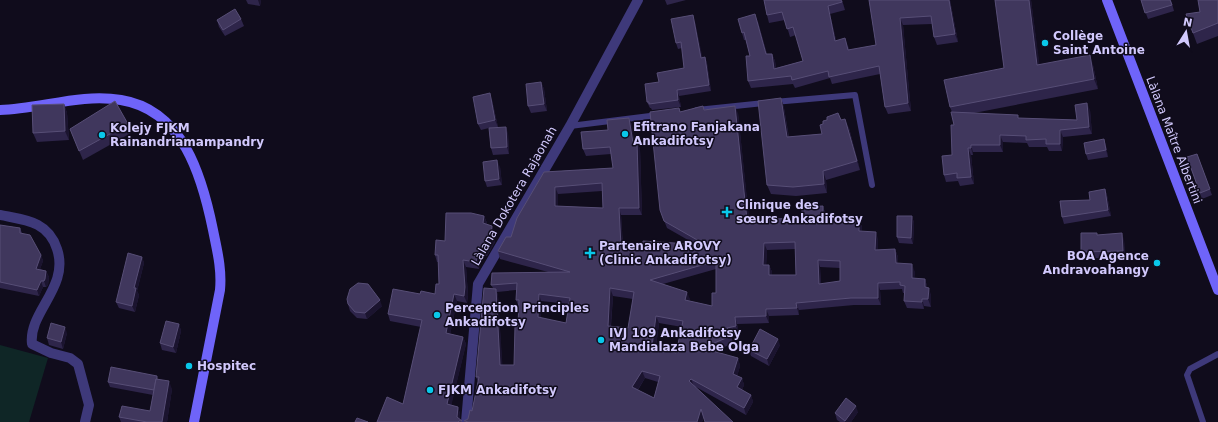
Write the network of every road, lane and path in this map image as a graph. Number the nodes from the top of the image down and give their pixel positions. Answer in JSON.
{"nodes":[{"id":1,"x":638,"y":0,"type":"edge"},
{"id":2,"x":1107,"y":0,"type":"edge"},
{"id":3,"x":0,"y":110,"type":"edge"},
{"id":4,"x":689,"y":110,"type":"edge"},
{"id":5,"x":666,"y":114,"type":"edge"},
{"id":6,"x":570,"y":126,"type":"junction"},
{"id":7,"x":872,"y":185,"type":"dead end"},
{"id":8,"x":0,"y":215,"type":"edge"},
{"id":9,"x":1218,"y":290,"type":"edge"},
{"id":10,"x":1218,"y":354,"type":"edge"},
{"id":11,"x":85,"y":422,"type":"edge"},
{"id":12,"x":194,"y":422,"type":"edge"},
{"id":13,"x":466,"y":422,"type":"edge"},
{"id":14,"x":1203,"y":422,"type":"edge"}],
"edges":[{"from":1,"to":6,"type":"street","name":"Làlana Dokotera Rajaonah"},
{"from":2,"to":9,"type":"street","name":"Làlana Maître Albertini"},
{"from":3,"to":12,"type":"street"},
{"from":4,"to":7,"type":"lane"},
{"from":5,"to":6,"type":"lane"},
{"from":6,"to":13,"type":"street","name":"Làlana Dokotera Rajaonah"},
{"from":8,"to":11,"type":"street"},
{"from":10,"to":14,"type":"lane"}]}
